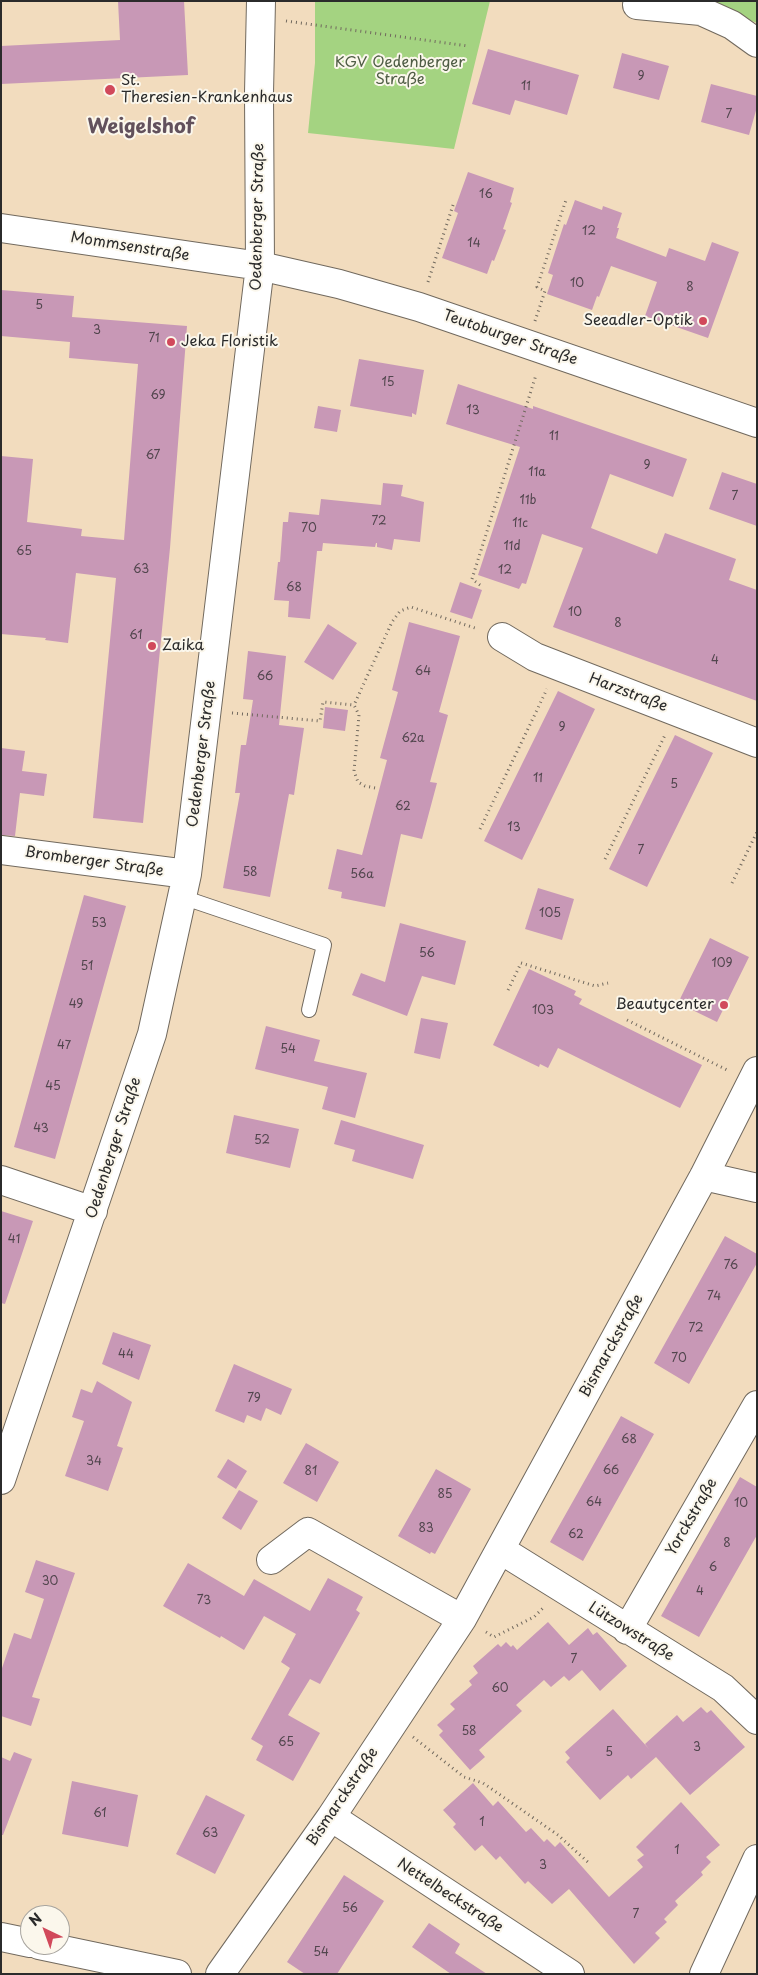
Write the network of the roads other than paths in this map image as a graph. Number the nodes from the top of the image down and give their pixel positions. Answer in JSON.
{"nodes":[{"id":1,"x":637,"y":5,"type":"dead end"},
{"id":2,"x":261,"y":10,"type":"edge"},
{"id":3,"x":757,"y":43,"type":"edge"},
{"id":4,"x":1,"y":228,"type":"edge"},
{"id":5,"x":260,"y":266,"type":"junction"},
{"id":6,"x":757,"y":423,"type":"edge"},
{"id":7,"x":502,"y":637,"type":"road end"},
{"id":8,"x":757,"y":743,"type":"edge"},
{"id":9,"x":1,"y":850,"type":"edge"},
{"id":10,"x":185,"y":886,"type":"junction"},
{"id":11,"x":309,"y":1010,"type":"dead end"},
{"id":12,"x":754,"y":1077,"type":"edge"},
{"id":13,"x":704,"y":1176,"type":"junction"},
{"id":14,"x":1,"y":1180,"type":"edge"},
{"id":15,"x":757,"y":1188,"type":"edge"},
{"id":16,"x":93,"y":1211,"type":"junction"},
{"id":17,"x":757,"y":1405,"type":"edge"},
{"id":18,"x":1,"y":1480,"type":"edge"},
{"id":19,"x":501,"y":1550,"type":"junction"},
{"id":20,"x":271,"y":1560,"type":"dead end"},
{"id":21,"x":462,"y":1618,"type":"junction"},
{"id":22,"x":627,"y":1630,"type":"junction"},
{"id":23,"x":757,"y":1720,"type":"edge"},
{"id":24,"x":331,"y":1817,"type":"junction"},
{"id":25,"x":757,"y":1859,"type":"edge"},
{"id":26,"x":1,"y":1937,"type":"edge"},
{"id":27,"x":20,"y":1941,"type":"edge"},
{"id":28,"x":70,"y":1952,"type":"edge"},
{"id":29,"x":177,"y":1974,"type":"edge"},
{"id":30,"x":220,"y":1974,"type":"edge"},
{"id":31,"x":570,"y":1974,"type":"edge"},
{"id":32,"x":704,"y":1974,"type":"edge"}],
"edges":[{"from":1,"to":3,"type":"street"},
{"from":2,"to":5,"type":"street","name":"Oedenberger Straße"},
{"from":4,"to":5,"type":"street","name":"Mommsenstraße"},
{"from":5,"to":6,"type":"street","name":"Teutoburger Straße"},
{"from":5,"to":10,"type":"street","name":"Oedenberger Straße"},
{"from":7,"to":8,"type":"street","name":"Harzstraße"},
{"from":9,"to":10,"type":"street","name":"Bromberger Straße"},
{"from":10,"to":11,"type":"lane"},
{"from":10,"to":16,"type":"street","name":"Oedenberger Straße"},
{"from":12,"to":13,"type":"street","name":"Bismarckstraße"},
{"from":13,"to":15,"type":"street"},
{"from":13,"to":19,"type":"street","name":"Bismarckstraße"},
{"from":14,"to":16,"type":"street"},
{"from":16,"to":18,"type":"street","name":"Oedenberger Straße"},
{"from":17,"to":22,"type":"street","name":"Yorckstraße"},
{"from":19,"to":21,"type":"street","name":"Bismarckstraße"},
{"from":19,"to":22,"type":"street","name":"Lützowstraße"},
{"from":20,"to":21,"type":"street"},
{"from":21,"to":24,"type":"street","name":"Bismarckstraße"},
{"from":22,"to":23,"type":"street","name":"Lützowstraße"},
{"from":24,"to":30,"type":"street","name":"Bismarckstraße"},
{"from":24,"to":31,"type":"street","name":"Nettelbeckstraße"},
{"from":25,"to":32,"type":"street"},
{"from":26,"to":27,"type":"street"},
{"from":28,"to":29,"type":"street"}]}
